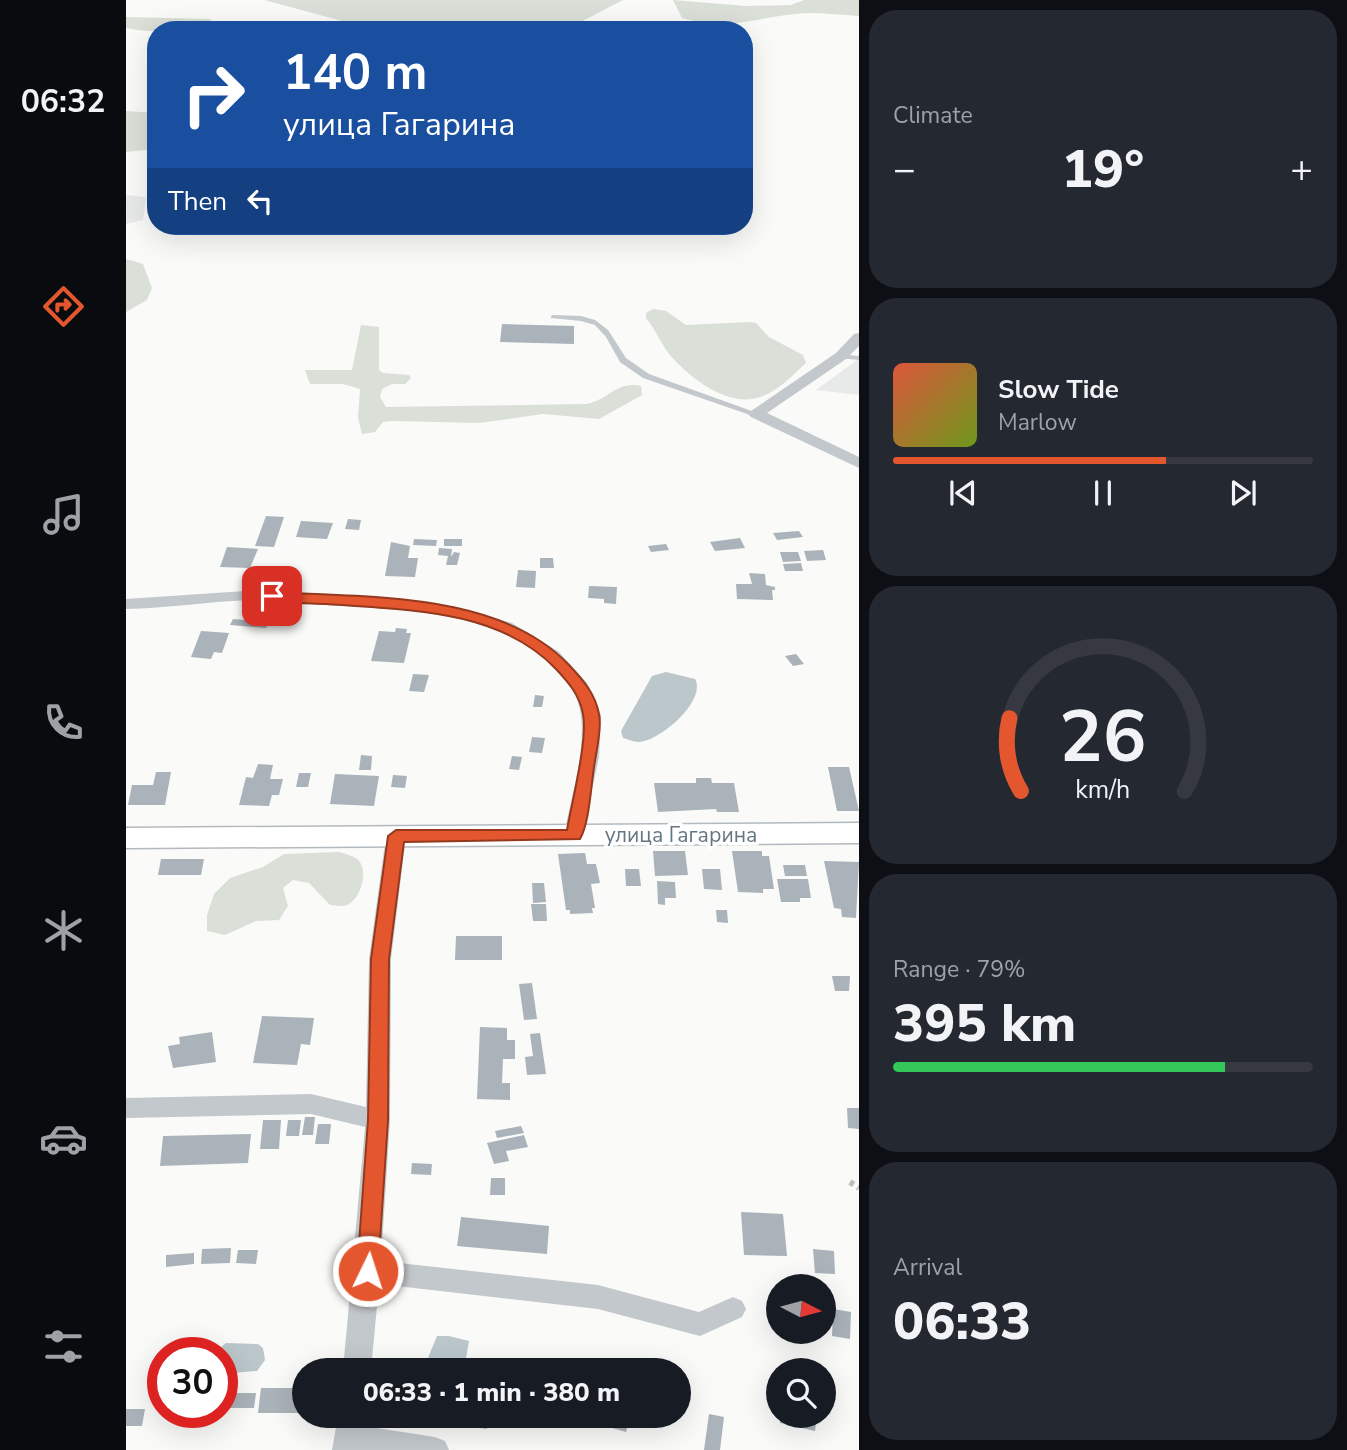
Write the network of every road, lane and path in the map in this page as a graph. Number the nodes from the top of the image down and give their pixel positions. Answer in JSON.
{"nodes":[{"id":1,"x":553,"y":317,"type":"dead end"},
{"id":2,"x":859,"y":337,"type":"edge"},
{"id":3,"x":841,"y":356,"type":"junction"},
{"id":4,"x":859,"y":358,"type":"edge"},
{"id":5,"x":756,"y":414,"type":"junction"},
{"id":6,"x":859,"y":463,"type":"edge"},
{"id":7,"x":126,"y":604,"type":"edge"},
{"id":8,"x":859,"y":833,"type":"edge"},
{"id":9,"x":574,"y":835,"type":"junction"},
{"id":10,"x":396,"y":836,"type":"junction"},
{"id":11,"x":126,"y":838,"type":"edge"},
{"id":12,"x":126,"y":1108,"type":"edge"},
{"id":13,"x":378,"y":1120,"type":"junction"},
{"id":14,"x":850,"y":1182,"type":"dead end"},
{"id":15,"x":859,"y":1188,"type":"edge"},
{"id":16,"x":368,"y":1271,"type":"junction"},
{"id":17,"x":733,"y":1309,"type":"dead end"},
{"id":18,"x":358,"y":1358,"type":"edge"},
{"id":19,"x":349,"y":1434,"type":"edge"},
{"id":20,"x":435,"y":1450,"type":"edge"}],
"edges":[{"from":1,"to":5,"type":"lane"},
{"from":2,"to":3,"type":"street"},
{"from":3,"to":4,"type":"lane"},
{"from":3,"to":5,"type":"street"},
{"from":5,"to":6,"type":"street"},
{"from":7,"to":9,"type":"street"},
{"from":8,"to":9,"type":"main road","name":"улица Гагарина"},
{"from":9,"to":10,"type":"main road","name":"улица Гагарина"},
{"from":10,"to":11,"type":"main road","name":"улица Гагарина"},
{"from":10,"to":13,"type":"street"},
{"from":12,"to":13,"type":"street"},
{"from":13,"to":16,"type":"street"},
{"from":14,"to":15,"type":"path"},
{"from":16,"to":17,"type":"street"},
{"from":16,"to":18,"type":"street"},
{"from":19,"to":20,"type":"street"}]}
